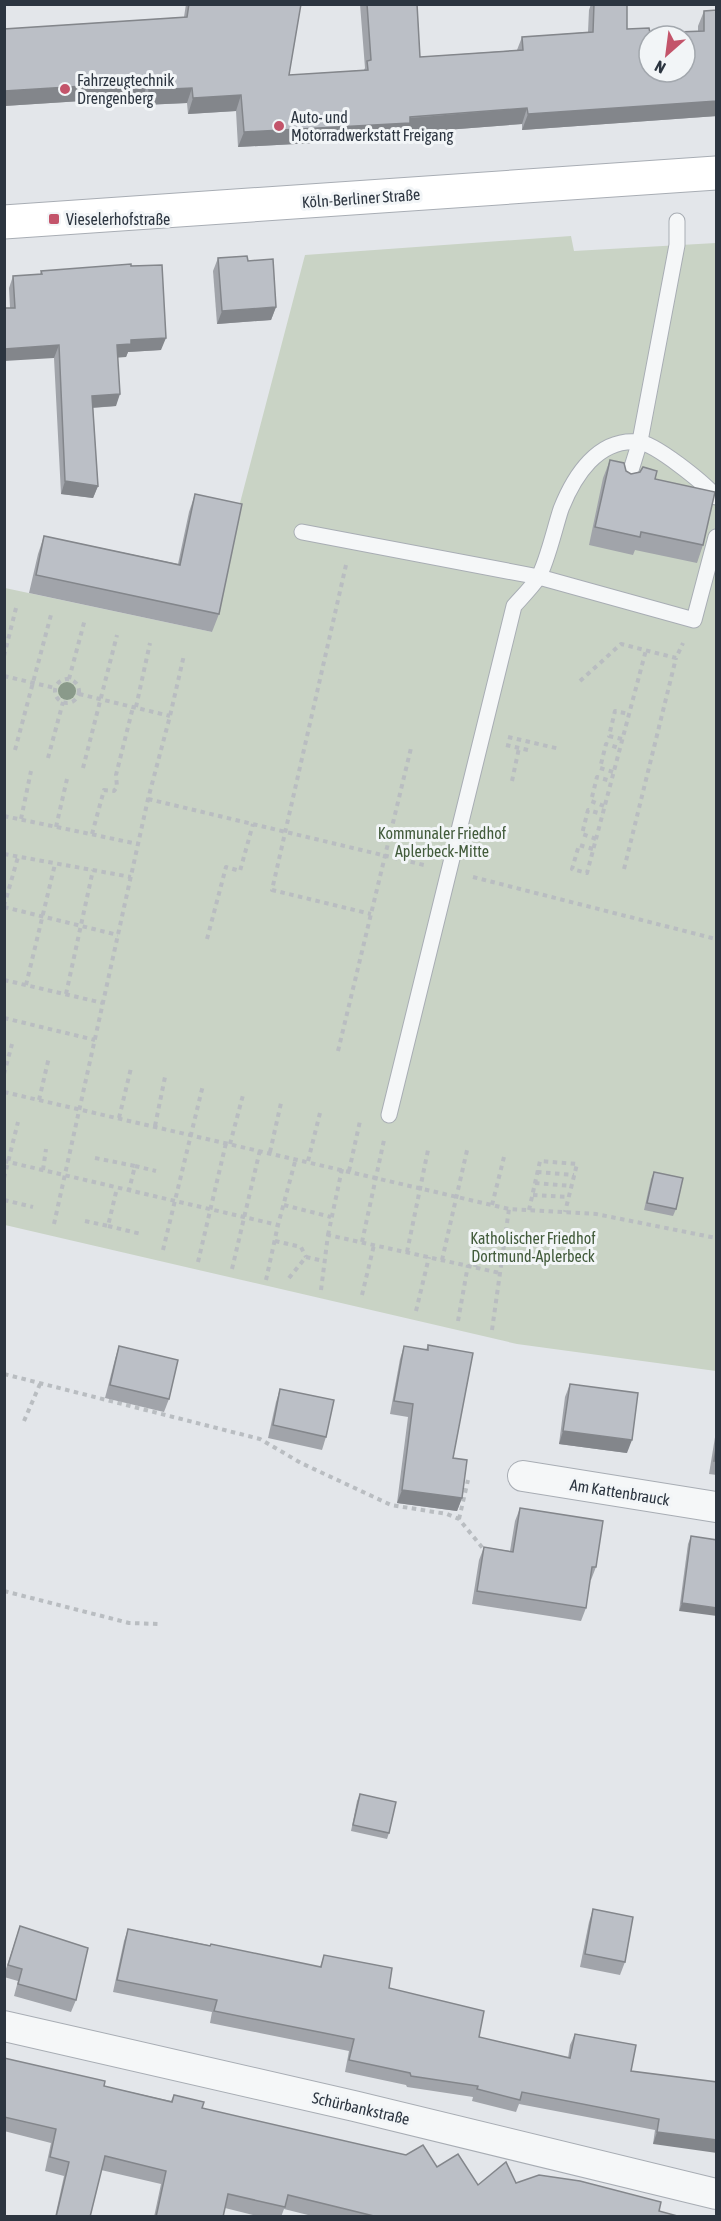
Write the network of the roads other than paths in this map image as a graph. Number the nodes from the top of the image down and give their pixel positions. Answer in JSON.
{"nodes":[{"id":1,"x":717,"y":173,"type":"edge"},
{"id":2,"x":677,"y":221,"type":"dead end"},
{"id":3,"x":4,"y":222,"type":"edge"},
{"id":4,"x":640,"y":441,"type":"junction"},
{"id":5,"x":627,"y":483,"type":"edge"},
{"id":6,"x":717,"y":497,"type":"edge"},
{"id":7,"x":302,"y":532,"type":"dead end"},
{"id":8,"x":717,"y":537,"type":"edge"},
{"id":9,"x":539,"y":577,"type":"junction"},
{"id":10,"x":389,"y":1115,"type":"road end"},
{"id":11,"x":523,"y":1476,"type":"dead end"},
{"id":12,"x":717,"y":1507,"type":"edge"},
{"id":13,"x":4,"y":2026,"type":"edge"},
{"id":14,"x":717,"y":2194,"type":"edge"}],
"edges":[{"from":1,"to":3,"type":"main road","name":"Köln-Berliner Straße"},
{"from":2,"to":4,"type":"lane"},
{"from":4,"to":5,"type":"lane"},
{"from":4,"to":6,"type":"lane"},
{"from":4,"to":9,"type":"lane"},
{"from":7,"to":9,"type":"lane"},
{"from":8,"to":9,"type":"lane"},
{"from":9,"to":10,"type":"lane"},
{"from":11,"to":12,"type":"street","name":"Am Kattenbrauck"},
{"from":13,"to":14,"type":"street","name":"Schürbankstraße"}]}
